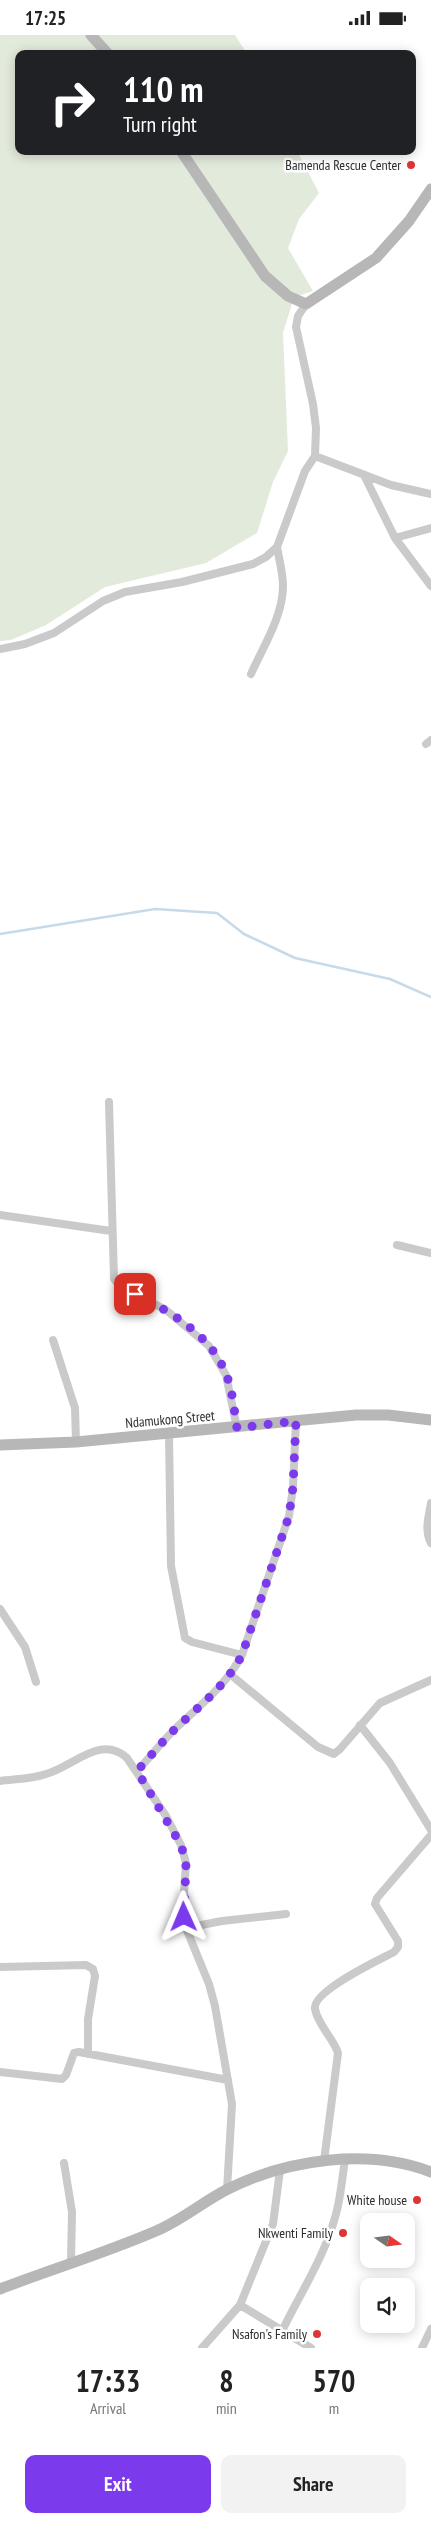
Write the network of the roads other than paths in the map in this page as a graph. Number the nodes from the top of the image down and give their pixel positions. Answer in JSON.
{"nodes":[{"id":1,"x":91,"y":35,"type":"edge"},
{"id":2,"x":104,"y":50,"type":"edge"},
{"id":3,"x":184,"y":155,"type":"edge"},
{"id":4,"x":431,"y":189,"type":"edge"},
{"id":5,"x":306,"y":304,"type":"junction"},
{"id":6,"x":315,"y":456,"type":"junction"},
{"id":7,"x":364,"y":475,"type":"junction"},
{"id":8,"x":431,"y":494,"type":"edge"},
{"id":9,"x":431,"y":528,"type":"edge"},
{"id":10,"x":395,"y":538,"type":"junction"},
{"id":11,"x":277,"y":547,"type":"junction"},
{"id":12,"x":431,"y":586,"type":"edge"},
{"id":13,"x":0,"y":649,"type":"edge"},
{"id":14,"x":251,"y":674,"type":"dead end"},
{"id":15,"x":109,"y":1102,"type":"dead end"},
{"id":16,"x":0,"y":1215,"type":"edge"},
{"id":17,"x":111,"y":1231,"type":"junction"},
{"id":18,"x":397,"y":1245,"type":"dead end"},
{"id":19,"x":431,"y":1253,"type":"edge"},
{"id":20,"x":53,"y":1340,"type":"dead end"},
{"id":21,"x":431,"y":1419,"type":"edge"},
{"id":22,"x":296,"y":1421,"type":"junction"},
{"id":23,"x":237,"y":1428,"type":"junction"},
{"id":24,"x":169,"y":1434,"type":"junction"},
{"id":25,"x":76,"y":1442,"type":"junction"},
{"id":26,"x":0,"y":1445,"type":"edge"},
{"id":27,"x":431,"y":1503,"type":"edge"},
{"id":28,"x":431,"y":1543,"type":"edge"},
{"id":29,"x":0,"y":1609,"type":"edge"},
{"id":30,"x":242,"y":1655,"type":"junction"},
{"id":31,"x":231,"y":1675,"type":"junction"},
{"id":32,"x":431,"y":1679,"type":"edge"},
{"id":33,"x":36,"y":1682,"type":"dead end"},
{"id":34,"x":360,"y":1725,"type":"junction"},
{"id":35,"x":137,"y":1771,"type":"junction"},
{"id":36,"x":0,"y":1781,"type":"edge"},
{"id":37,"x":431,"y":1830,"type":"edge"},
{"id":38,"x":431,"y":1835,"type":"edge"},
{"id":39,"x":286,"y":1914,"type":"dead end"},
{"id":40,"x":186,"y":1928,"type":"junction"},
{"id":41,"x":0,"y":1967,"type":"edge"},
{"id":42,"x":88,"y":2054,"type":"junction"},
{"id":43,"x":0,"y":2072,"type":"edge"},
{"id":44,"x":228,"y":2080,"type":"junction"},
{"id":45,"x":345,"y":2160,"type":"junction"},
{"id":46,"x":324,"y":2161,"type":"junction"},
{"id":47,"x":64,"y":2163,"type":"dead end"},
{"id":48,"x":280,"y":2170,"type":"junction"},
{"id":49,"x":431,"y":2172,"type":"edge"},
{"id":50,"x":227,"y":2190,"type":"junction"},
{"id":51,"x":71,"y":2262,"type":"junction"},
{"id":52,"x":0,"y":2289,"type":"edge"},
{"id":53,"x":240,"y":2305,"type":"junction"},
{"id":54,"x":431,"y":2329,"type":"edge"},
{"id":55,"x":282,"y":2331,"type":"junction"},
{"id":56,"x":202,"y":2348,"type":"edge"},
{"id":57,"x":311,"y":2348,"type":"edge"},
{"id":58,"x":422,"y":2348,"type":"edge"}],
"edges":[{"from":1,"to":2,"type":"street"},
{"from":3,"to":5,"type":"street"},
{"from":4,"to":5,"type":"street"},
{"from":5,"to":6,"type":"street"},
{"from":6,"to":7,"type":"street"},
{"from":6,"to":11,"type":"street"},
{"from":7,"to":8,"type":"street"},
{"from":7,"to":10,"type":"street"},
{"from":9,"to":10,"type":"street"},
{"from":10,"to":12,"type":"street"},
{"from":11,"to":13,"type":"street"},
{"from":11,"to":14,"type":"street"},
{"from":15,"to":17,"type":"street"},
{"from":16,"to":17,"type":"street"},
{"from":17,"to":23,"type":"street"},
{"from":18,"to":19,"type":"street"},
{"from":20,"to":25,"type":"street"},
{"from":21,"to":22,"type":"street","name":"Ndamukong Street"},
{"from":22,"to":23,"type":"street","name":"Ndamukong Street"},
{"from":22,"to":30,"type":"street"},
{"from":23,"to":24,"type":"street","name":"Ndamukong Street"},
{"from":24,"to":25,"type":"street","name":"Ndamukong Street"},
{"from":24,"to":30,"type":"street"},
{"from":25,"to":26,"type":"street","name":"Ndamukong Street"},
{"from":27,"to":28,"type":"street"},
{"from":29,"to":33,"type":"street"},
{"from":30,"to":31,"type":"street"},
{"from":31,"to":34,"type":"street"},
{"from":31,"to":35,"type":"street"},
{"from":32,"to":34,"type":"street"},
{"from":34,"to":37,"type":"street"},
{"from":35,"to":36,"type":"street"},
{"from":35,"to":40,"type":"street"},
{"from":38,"to":46,"type":"street"},
{"from":39,"to":40,"type":"street"},
{"from":40,"to":44,"type":"street"},
{"from":41,"to":42,"type":"street"},
{"from":42,"to":43,"type":"street"},
{"from":42,"to":44,"type":"street"},
{"from":44,"to":50,"type":"street"},
{"from":45,"to":46,"type":"street"},
{"from":45,"to":49,"type":"street"},
{"from":45,"to":55,"type":"street"},
{"from":46,"to":48,"type":"street"},
{"from":47,"to":51,"type":"street"},
{"from":48,"to":50,"type":"street"},
{"from":48,"to":53,"type":"street"},
{"from":50,"to":51,"type":"street"},
{"from":51,"to":52,"type":"street"},
{"from":53,"to":55,"type":"street"},
{"from":53,"to":56,"type":"street"},
{"from":54,"to":58,"type":"street"},
{"from":55,"to":57,"type":"street"}]}
